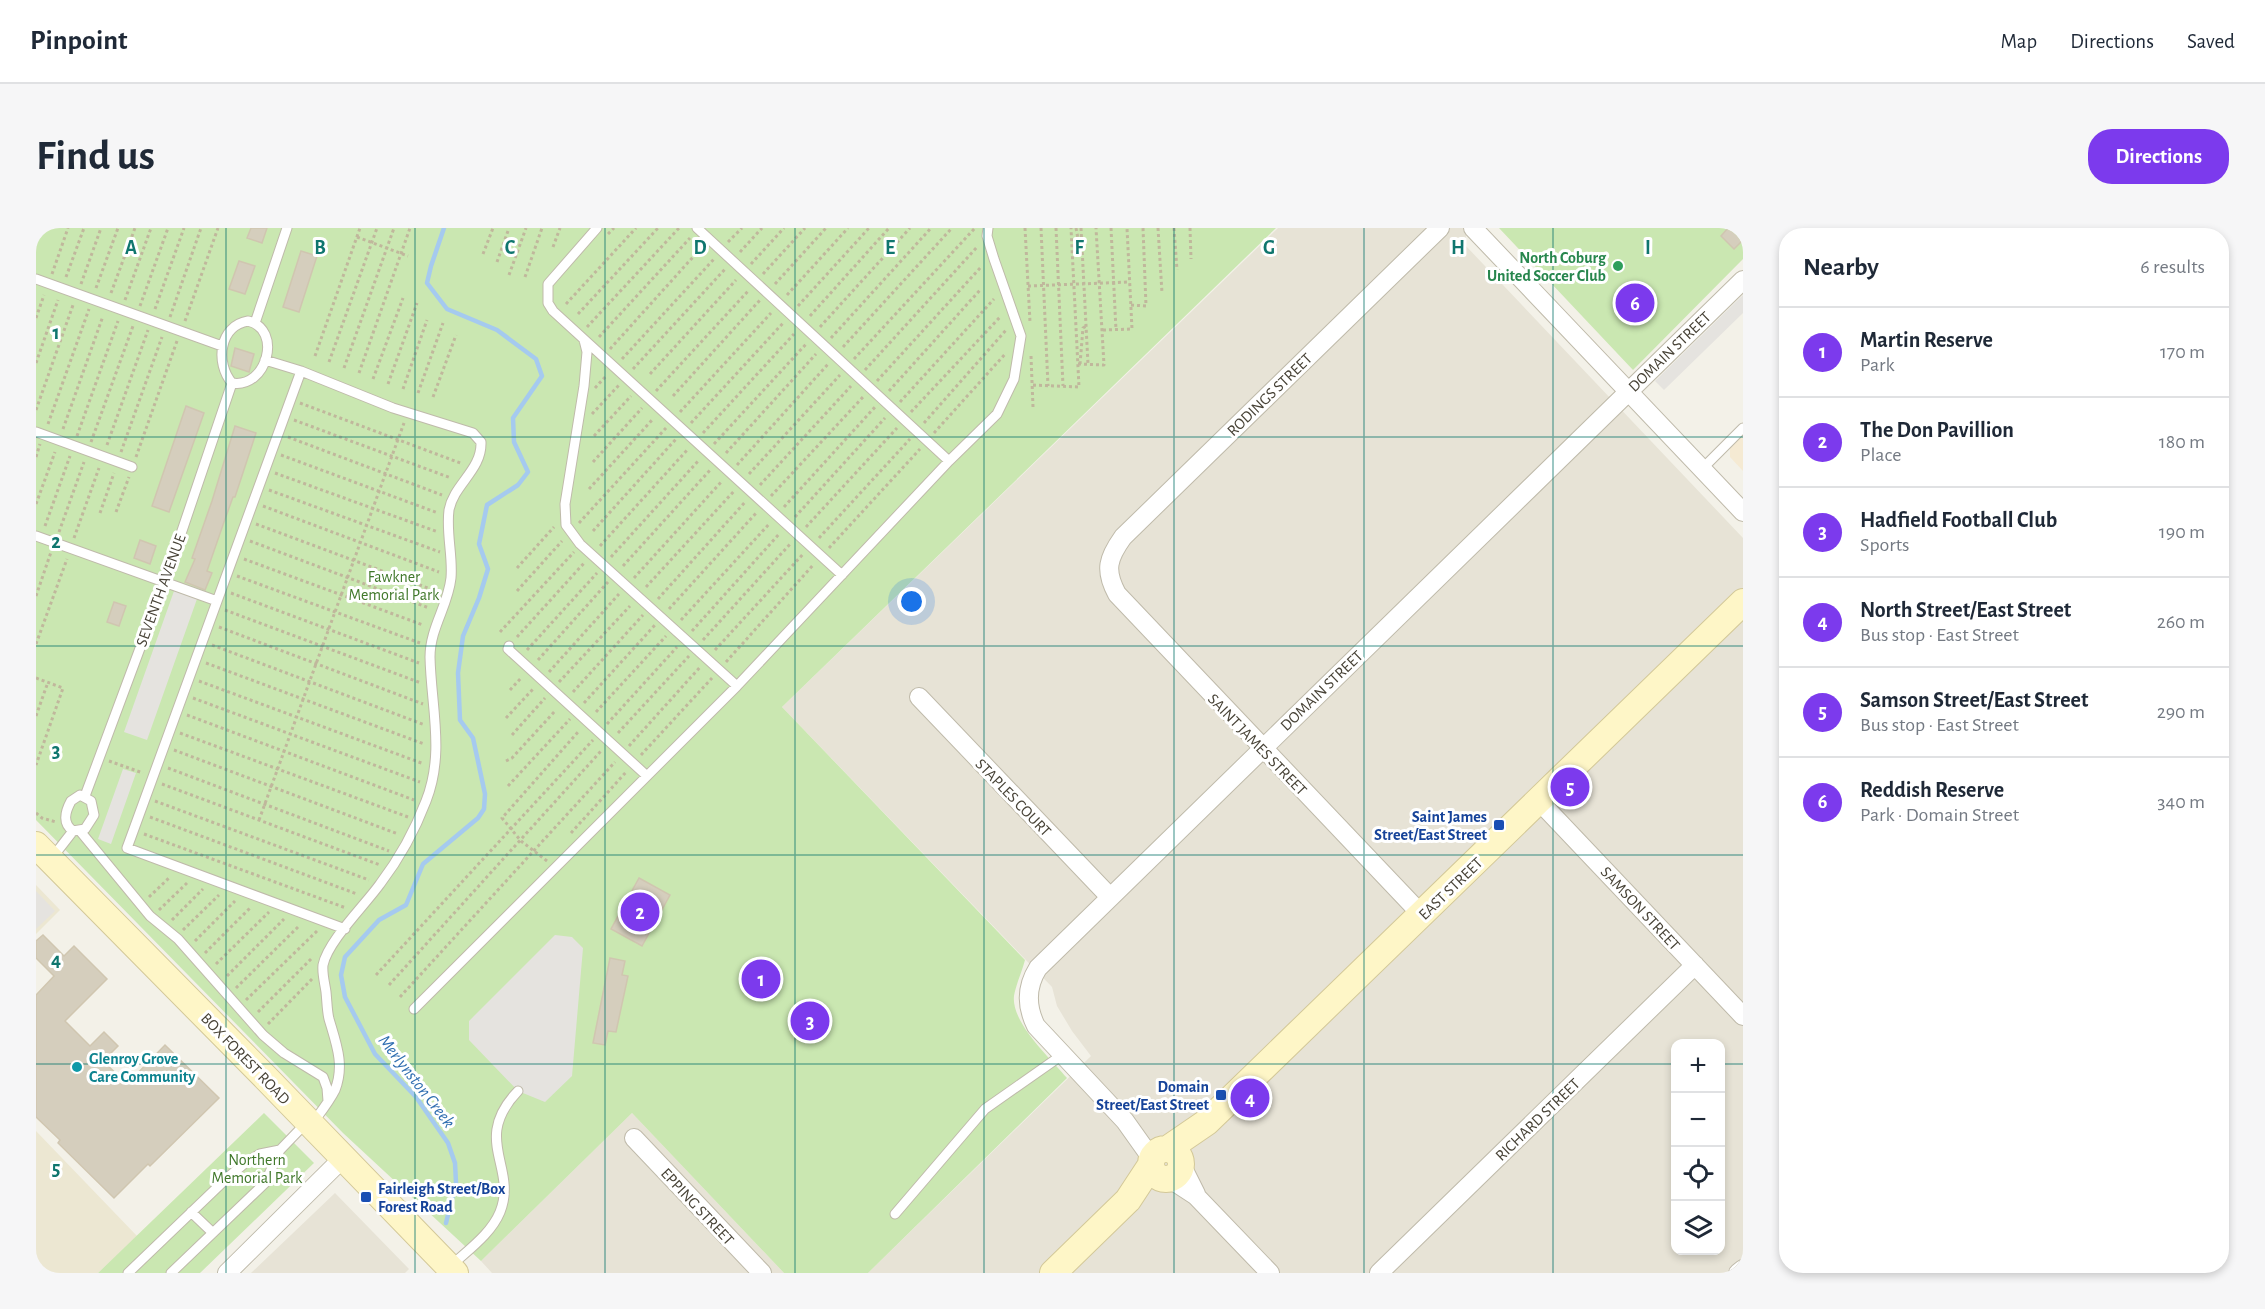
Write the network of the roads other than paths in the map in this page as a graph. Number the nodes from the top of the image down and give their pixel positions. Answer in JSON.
{"nodes":[{"id":1,"x":287,"y":228,"type":"edge"},
{"id":2,"x":597,"y":228,"type":"edge"},
{"id":3,"x":988,"y":228,"type":"edge"},
{"id":4,"x":1440,"y":228,"type":"edge"},
{"id":5,"x":1473,"y":228,"type":"edge"},
{"id":6,"x":698,"y":229,"type":"edge"},
{"id":7,"x":36,"y":279,"type":"edge"},
{"id":8,"x":1743,"y":280,"type":"edge"},
{"id":9,"x":255,"y":322,"type":"junction"},
{"id":10,"x":584,"y":340,"type":"junction"},
{"id":11,"x":222,"y":346,"type":"junction"},
{"id":12,"x":265,"y":360,"type":"junction"},
{"id":13,"x":300,"y":371,"type":"junction"},
{"id":14,"x":232,"y":382,"type":"junction"},
{"id":15,"x":1628,"y":392,"type":"junction"},
{"id":16,"x":1743,"y":428,"type":"edge"},
{"id":17,"x":40,"y":434,"type":"edge"},
{"id":18,"x":949,"y":461,"type":"junction"},
{"id":19,"x":132,"y":467,"type":"road end"},
{"id":20,"x":1702,"y":469,"type":"junction"},
{"id":21,"x":1743,"y":512,"type":"edge"},
{"id":22,"x":38,"y":537,"type":"edge"},
{"id":23,"x":1108,"y":566,"type":"joint"},
{"id":24,"x":842,"y":575,"type":"junction"},
{"id":25,"x":165,"y":581,"type":"junction"},
{"id":26,"x":1743,"y":602,"type":"edge"},
{"id":27,"x":216,"y":604,"type":"junction"},
{"id":28,"x":509,"y":646,"type":"dead end"},
{"id":29,"x":737,"y":686,"type":"junction"},
{"id":30,"x":919,"y":697,"type":"dead end"},
{"id":31,"x":1262,"y":748,"type":"junction"},
{"id":32,"x":647,"y":776,"type":"junction"},
{"id":33,"x":85,"y":796,"type":"junction"},
{"id":34,"x":1539,"y":801,"type":"junction"},
{"id":35,"x":73,"y":829,"type":"junction"},
{"id":36,"x":42,"y":854,"type":"edge"},
{"id":37,"x":1110,"y":897,"type":"junction"},
{"id":38,"x":1422,"y":915,"type":"junction"},
{"id":39,"x":345,"y":929,"type":"junction"},
{"id":40,"x":1695,"y":965,"type":"junction"},
{"id":41,"x":414,"y":1009,"type":"dead end"},
{"id":42,"x":1743,"y":1016,"type":"edge"},
{"id":43,"x":1062,"y":1055,"type":"junction"},
{"id":44,"x":518,"y":1091,"type":"dead end"},
{"id":45,"x":328,"y":1102,"type":"junction"},
{"id":46,"x":310,"y":1123,"type":"junction"},
{"id":47,"x":634,"y":1138,"type":"dead end"},
{"id":48,"x":280,"y":1150,"type":"junction"},
{"id":49,"x":343,"y":1158,"type":"junction"},
{"id":50,"x":1166,"y":1163,"type":"junction"},
{"id":51,"x":191,"y":1212,"type":"junction"},
{"id":52,"x":895,"y":1214,"type":"dead end"},
{"id":53,"x":213,"y":1233,"type":"junction"},
{"id":54,"x":1743,"y":1269,"type":"edge"},
{"id":55,"x":452,"y":1270,"type":"edge"},
{"id":56,"x":128,"y":1273,"type":"edge"},
{"id":57,"x":171,"y":1273,"type":"edge"},
{"id":58,"x":226,"y":1273,"type":"edge"},
{"id":59,"x":762,"y":1273,"type":"edge"},
{"id":60,"x":1053,"y":1273,"type":"edge"},
{"id":61,"x":1270,"y":1273,"type":"edge"},
{"id":62,"x":1379,"y":1273,"type":"edge"},
{"id":63,"x":1738,"y":1273,"type":"edge"}],
"edges":[{"from":1,"to":9,"type":"lane"},
{"from":2,"to":10,"type":"lane"},
{"from":3,"to":18,"type":"lane"},
{"from":4,"to":23,"type":"street","name":"RODINGS STREET"},
{"from":5,"to":15,"type":"street"},
{"from":6,"to":18,"type":"lane"},
{"from":7,"to":11,"type":"lane"},
{"from":8,"to":15,"type":"street","name":"DOMAIN STREET"},
{"from":9,"to":11,"type":"lane"},
{"from":9,"to":12,"type":"lane"},
{"from":10,"to":24,"type":"lane"},
{"from":10,"to":29,"type":"lane"},
{"from":11,"to":14,"type":"lane"},
{"from":12,"to":13,"type":"lane"},
{"from":12,"to":14,"type":"lane"},
{"from":13,"to":27,"type":"lane"},
{"from":13,"to":39,"type":"lane"},
{"from":14,"to":25,"type":"lane","name":"SEVENTH AVENUE"},
{"from":15,"to":20,"type":"street"},
{"from":15,"to":31,"type":"street","name":"DOMAIN STREET"},
{"from":16,"to":20,"type":"lane"},
{"from":17,"to":19,"type":"lane"},
{"from":18,"to":24,"type":"lane"},
{"from":20,"to":21,"type":"street"},
{"from":22,"to":25,"type":"lane"},
{"from":23,"to":31,"type":"street","name":"SAINT JAMES STREET"},
{"from":24,"to":29,"type":"lane"},
{"from":25,"to":27,"type":"lane"},
{"from":25,"to":33,"type":"lane","name":"SEVENTH AVENUE"},
{"from":26,"to":34,"type":"street","name":"EAST STREET"},
{"from":27,"to":39,"type":"lane"},
{"from":28,"to":32,"type":"lane"},
{"from":29,"to":32,"type":"lane"},
{"from":30,"to":37,"type":"street","name":"STAPLES COURT"},
{"from":31,"to":37,"type":"street","name":"DOMAIN STREET"},
{"from":31,"to":38,"type":"street","name":"SAINT JAMES STREET"},
{"from":32,"to":41,"type":"lane"},
{"from":33,"to":35,"type":"lane"},
{"from":33,"to":35,"type":"lane"},
{"from":34,"to":38,"type":"street","name":"EAST STREET"},
{"from":34,"to":40,"type":"street","name":"SAMSON STREET"},
{"from":35,"to":36,"type":"lane"},
{"from":35,"to":45,"type":"lane"},
{"from":36,"to":46,"type":"street","name":"BOX FOREST ROAD"},
{"from":37,"to":43,"type":"street","name":"DOMAIN STREET"},
{"from":38,"to":50,"type":"street","name":"EAST STREET"},
{"from":39,"to":45,"type":"lane"},
{"from":40,"to":42,"type":"street","name":"SAMSON STREET"},
{"from":40,"to":62,"type":"street","name":"RICHARD STREET"},
{"from":43,"to":50,"type":"street","name":"DOMAIN STREET"},
{"from":43,"to":52,"type":"lane"},
{"from":44,"to":55,"type":"lane"},
{"from":45,"to":46,"type":"lane"},
{"from":46,"to":48,"type":"lane"},
{"from":46,"to":49,"type":"street","name":"BOX FOREST ROAD"},
{"from":47,"to":59,"type":"street","name":"EPPING STREET"},
{"from":48,"to":51,"type":"lane"},
{"from":48,"to":53,"type":"lane"},
{"from":49,"to":55,"type":"street","name":"BOX FOREST ROAD"},
{"from":49,"to":58,"type":"street"},
{"from":50,"to":60,"type":"street","name":"EAST STREET"},
{"from":50,"to":61,"type":"street","name":"DOMAIN STREET"},
{"from":51,"to":53,"type":"lane"},
{"from":51,"to":56,"type":"lane"},
{"from":53,"to":57,"type":"lane"},
{"from":54,"to":63,"type":"street"}]}
